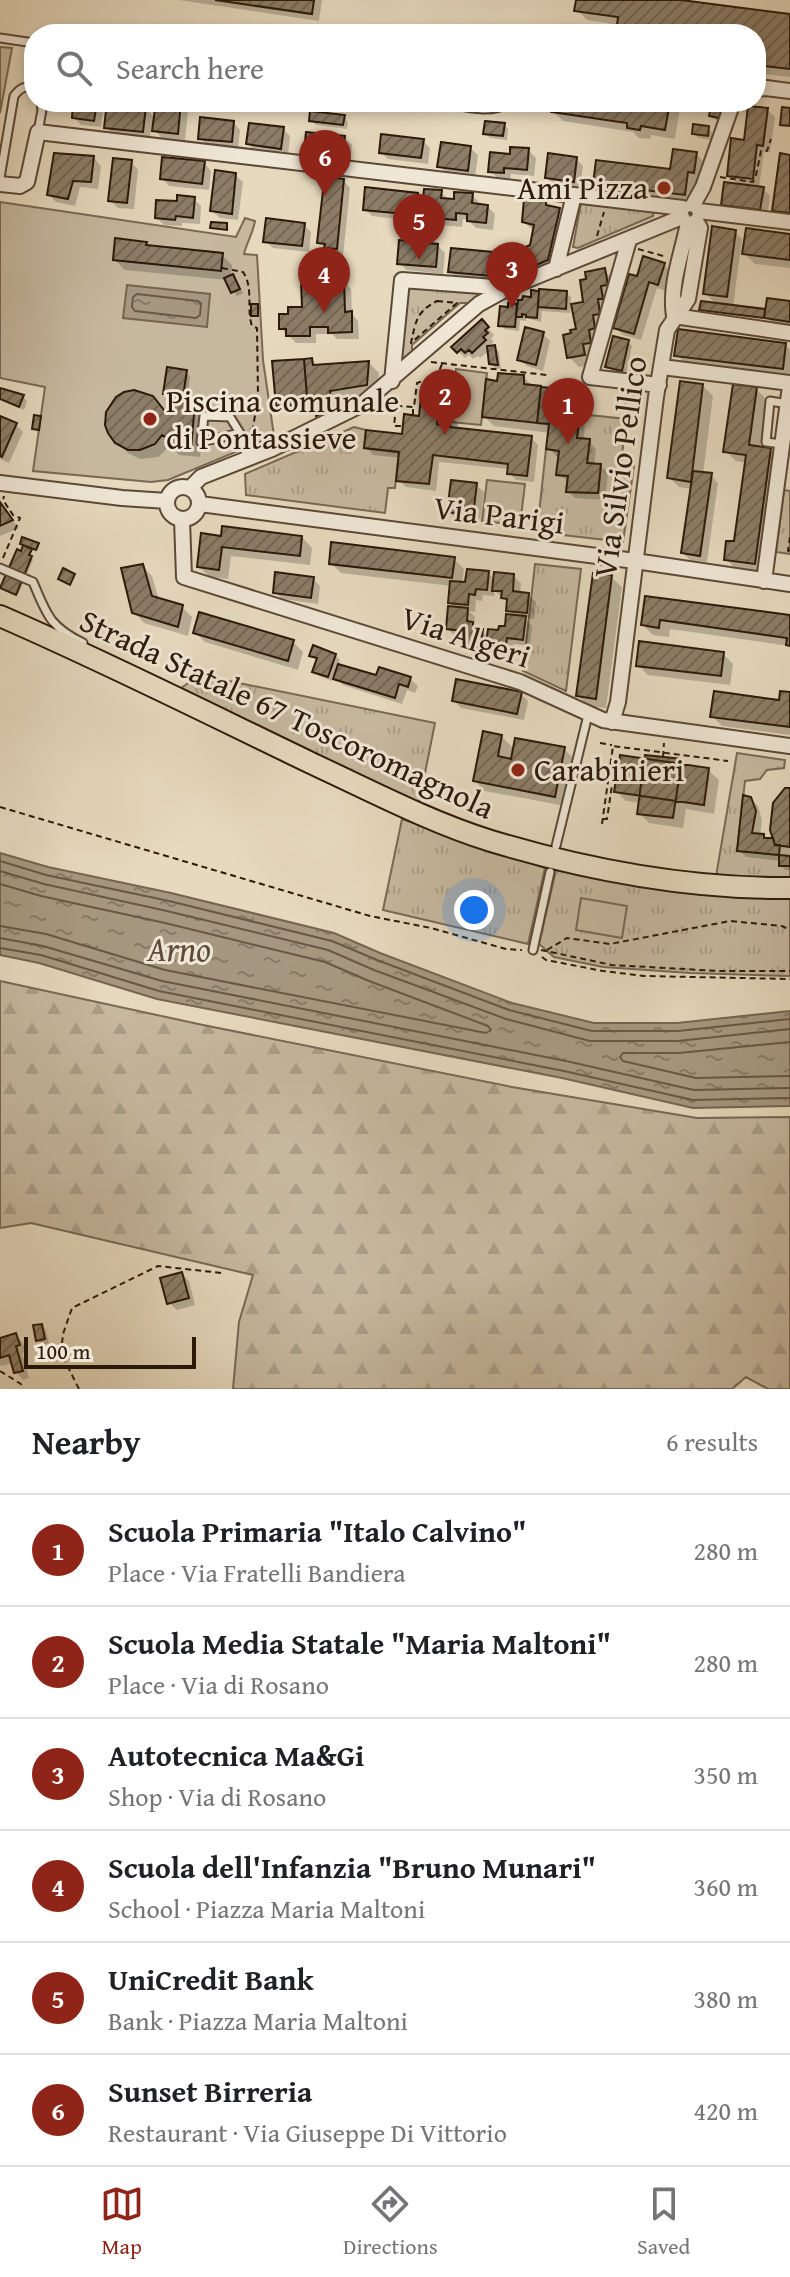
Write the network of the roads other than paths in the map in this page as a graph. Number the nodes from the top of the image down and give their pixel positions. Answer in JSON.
{"nodes":[{"id":1,"x":0,"y":38,"type":"edge"},
{"id":2,"x":24,"y":42,"type":"edge"},
{"id":3,"x":24,"y":88,"type":"edge"},
{"id":4,"x":766,"y":88,"type":"edge"},
{"id":5,"x":790,"y":91,"type":"edge"},
{"id":6,"x":42,"y":112,"type":"edge"},
{"id":7,"x":729,"y":112,"type":"edge"},
{"id":8,"x":38,"y":132,"type":"junction"},
{"id":9,"x":0,"y":181,"type":"edge"},
{"id":10,"x":574,"y":195,"type":"junction"},
{"id":11,"x":690,"y":214,"type":"junction"},
{"id":12,"x":790,"y":222,"type":"edge"},
{"id":13,"x":631,"y":244,"type":"junction"},
{"id":14,"x":556,"y":269,"type":"junction"},
{"id":15,"x":508,"y":288,"type":"junction"},
{"id":16,"x":674,"y":316,"type":"junction"},
{"id":17,"x":790,"y":333,"type":"edge"},
{"id":18,"x":662,"y":367,"type":"junction"},
{"id":19,"x":659,"y":385,"type":"junction"},
{"id":20,"x":790,"y":385,"type":"edge"},
{"id":21,"x":388,"y":388,"type":"junction"},
{"id":22,"x":240,"y":433,"type":"junction"},
{"id":23,"x":247,"y":458,"type":"junction"},
{"id":24,"x":2,"y":488,"type":"edge"},
{"id":25,"x":190,"y":488,"type":"junction"},
{"id":26,"x":167,"y":501,"type":"junction"},
{"id":27,"x":200,"y":504,"type":"junction"},
{"id":28,"x":182,"y":519,"type":"junction"},
{"id":29,"x":635,"y":561,"type":"junction"},
{"id":30,"x":0,"y":568,"type":"edge"},
{"id":31,"x":764,"y":581,"type":"junction"},
{"id":32,"x":790,"y":584,"type":"edge"},
{"id":33,"x":0,"y":616,"type":"edge"},
{"id":34,"x":86,"y":644,"type":"dead end"},
{"id":35,"x":113,"y":658,"type":"dead end"},
{"id":36,"x":137,"y":679,"type":"junction"},
{"id":37,"x":588,"y":715,"type":"junction"},
{"id":38,"x":608,"y":721,"type":"junction"},
{"id":39,"x":790,"y":746,"type":"edge"},
{"id":40,"x":556,"y":846,"type":"dead end"},
{"id":41,"x":550,"y":872,"type":"dead end"},
{"id":42,"x":790,"y":888,"type":"edge"},
{"id":43,"x":533,"y":950,"type":"road end"}],
"edges":[{"from":1,"to":2,"type":"lane"},
{"from":3,"to":9,"type":"lane"},
{"from":4,"to":5,"type":"street"},
{"from":6,"to":8,"type":"lane"},
{"from":7,"to":11,"type":"street","name":"Via Silvio Pellico"},
{"from":8,"to":9,"type":"street"},
{"from":8,"to":10,"type":"street"},
{"from":10,"to":11,"type":"street"},
{"from":10,"to":14,"type":"street"},
{"from":11,"to":12,"type":"street"},
{"from":11,"to":13,"type":"street"},
{"from":11,"to":16,"type":"street","name":"Via Silvio Pellico"},
{"from":13,"to":14,"type":"street"},
{"from":13,"to":19,"type":"street"},
{"from":14,"to":15,"type":"street"},
{"from":15,"to":21,"type":"street"},
{"from":15,"to":21,"type":"street"},
{"from":16,"to":17,"type":"street"},
{"from":16,"to":18,"type":"street","name":"Via Silvio Pellico"},
{"from":18,"to":19,"type":"street","name":"Via Silvio Pellico"},
{"from":18,"to":20,"type":"street"},
{"from":19,"to":29,"type":"street","name":"Via Silvio Pellico"},
{"from":20,"to":31,"type":"street"},
{"from":21,"to":23,"type":"street"},
{"from":22,"to":22,"type":"lane"},
{"from":22,"to":23,"type":"lane"},
{"from":23,"to":25,"type":"street"},
{"from":24,"to":26,"type":"street"},
{"from":25,"to":26,"type":"street"},
{"from":25,"to":27,"type":"street"},
{"from":26,"to":28,"type":"street"},
{"from":27,"to":28,"type":"street"},
{"from":27,"to":29,"type":"street","name":"Via Parigi"},
{"from":28,"to":37,"type":"street","name":"Via Algeri"},
{"from":29,"to":31,"type":"street","name":"Via Parigi"},
{"from":29,"to":38,"type":"street","name":"Via Silvio Pellico"},
{"from":30,"to":34,"type":"lane"},
{"from":31,"to":32,"type":"street","name":"Via Parigi"},
{"from":33,"to":36,"type":"main road","name":"Strada Statale 67 Toscoromagnola"},
{"from":35,"to":36,"type":"lane"},
{"from":36,"to":42,"type":"main road","name":"Strada Statale 67 Toscoromagnola"},
{"from":37,"to":38,"type":"street","name":"Via Algeri"},
{"from":37,"to":40,"type":"lane"},
{"from":38,"to":39,"type":"street","name":"Via Algeri"},
{"from":41,"to":43,"type":"lane"}]}
